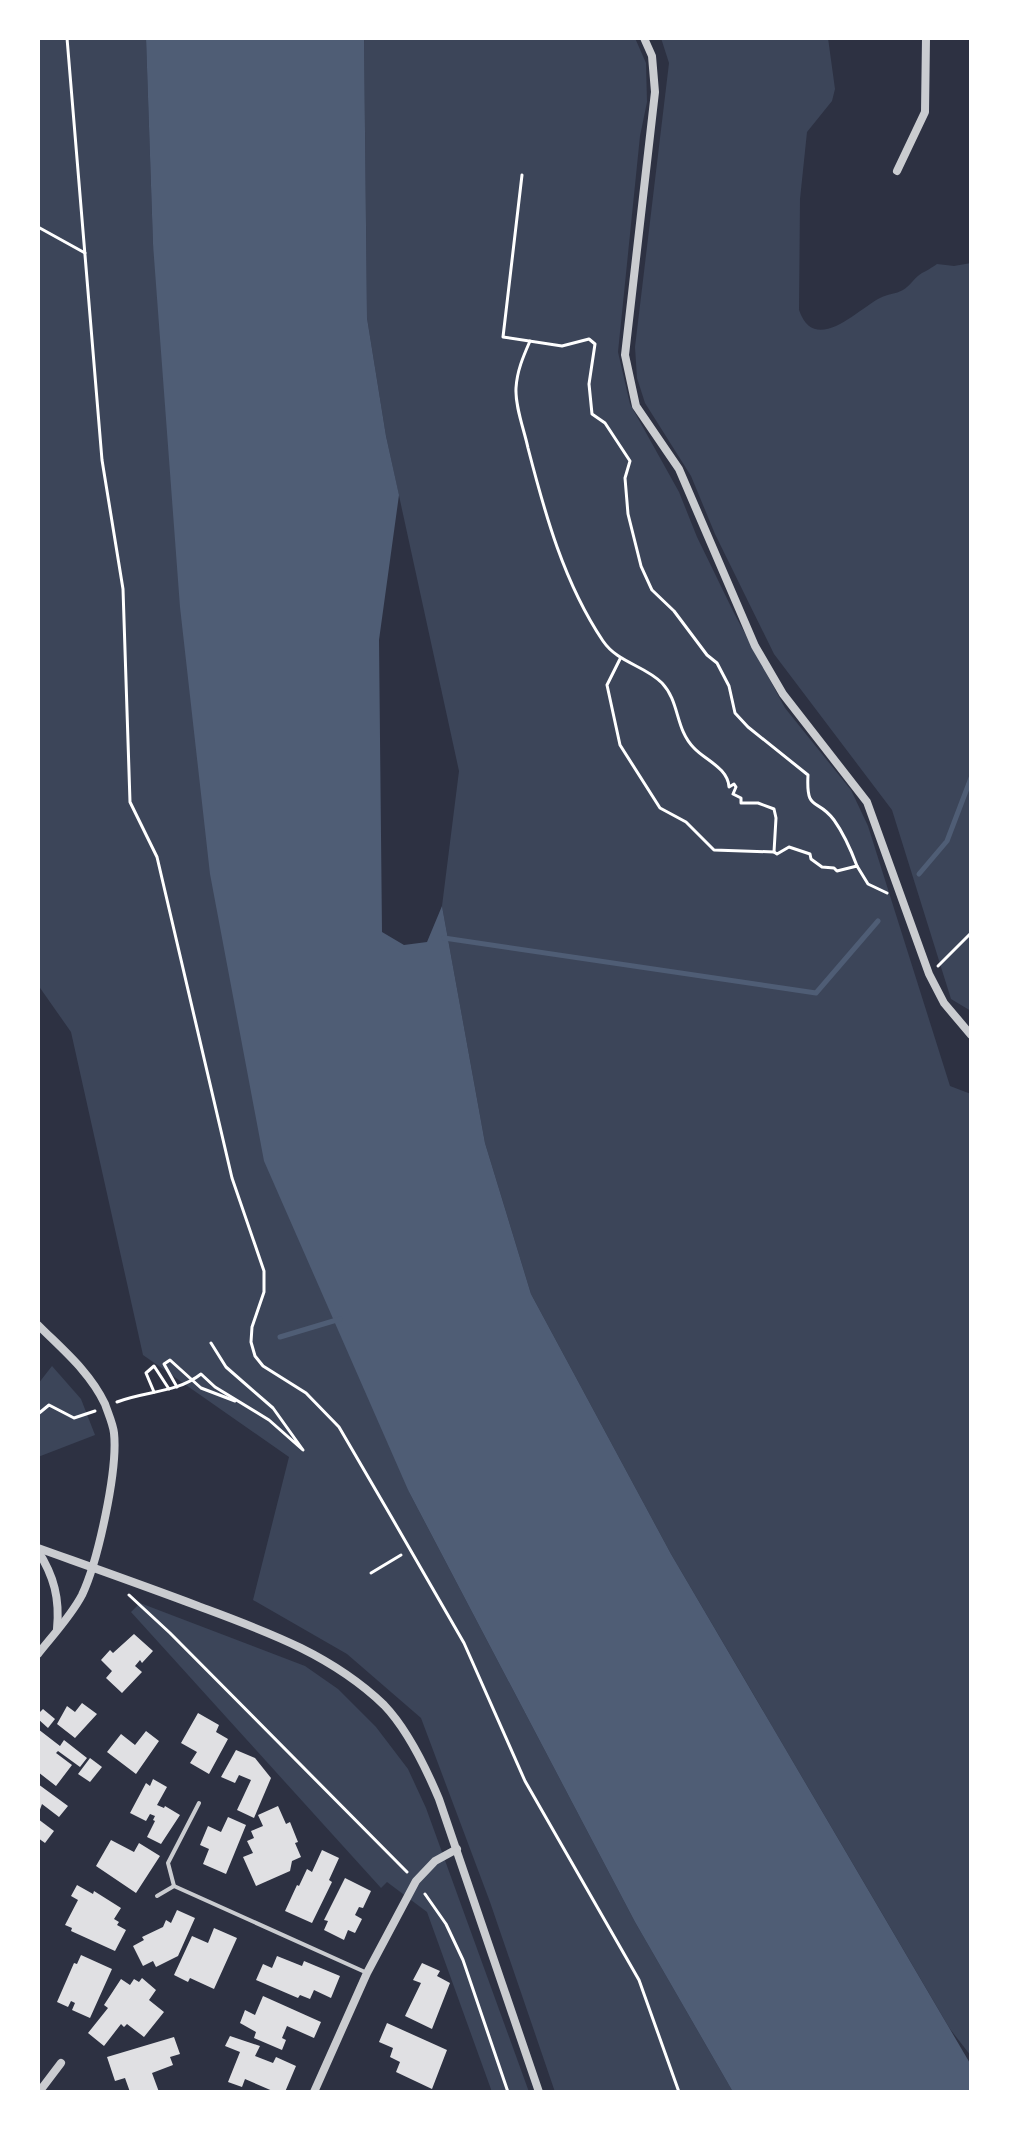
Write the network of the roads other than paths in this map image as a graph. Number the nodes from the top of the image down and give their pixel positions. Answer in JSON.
{"nodes":[{"id":1,"x":644,"y":38,"type":"edge"},
{"id":2,"x":926,"y":38,"type":"edge"},
{"id":3,"x":897,"y":171,"type":"dead end"},
{"id":4,"x":971,"y":1035,"type":"edge"},
{"id":5,"x":38,"y":1325,"type":"edge"},
{"id":6,"x":38,"y":1550,"type":"edge"},
{"id":7,"x":91,"y":1567,"type":"junction"},
{"id":8,"x":57,"y":1630,"type":"junction"},
{"id":9,"x":38,"y":1654,"type":"edge"},
{"id":10,"x":199,"y":1803,"type":"dead end"},
{"id":11,"x":457,"y":1849,"type":"junction"},
{"id":12,"x":174,"y":1886,"type":"junction"},
{"id":13,"x":157,"y":1896,"type":"dead end"},
{"id":14,"x":367,"y":1973,"type":"junction"},
{"id":15,"x":61,"y":2063,"type":"dead end"},
{"id":16,"x":39,"y":2092,"type":"edge"},
{"id":17,"x":314,"y":2092,"type":"edge"},
{"id":18,"x":539,"y":2092,"type":"edge"}],
"edges":[{"from":1,"to":4,"type":"street"},
{"from":2,"to":3,"type":"street"},
{"from":5,"to":7,"type":"street"},
{"from":6,"to":7,"type":"street"},
{"from":6,"to":8,"type":"street"},
{"from":7,"to":8,"type":"street"},
{"from":7,"to":11,"type":"street"},
{"from":8,"to":9,"type":"street"},
{"from":10,"to":12,"type":"lane"},
{"from":11,"to":14,"type":"street"},
{"from":11,"to":18,"type":"street"},
{"from":12,"to":13,"type":"lane"},
{"from":12,"to":14,"type":"lane"},
{"from":14,"to":17,"type":"street"},
{"from":15,"to":16,"type":"street"}]}
